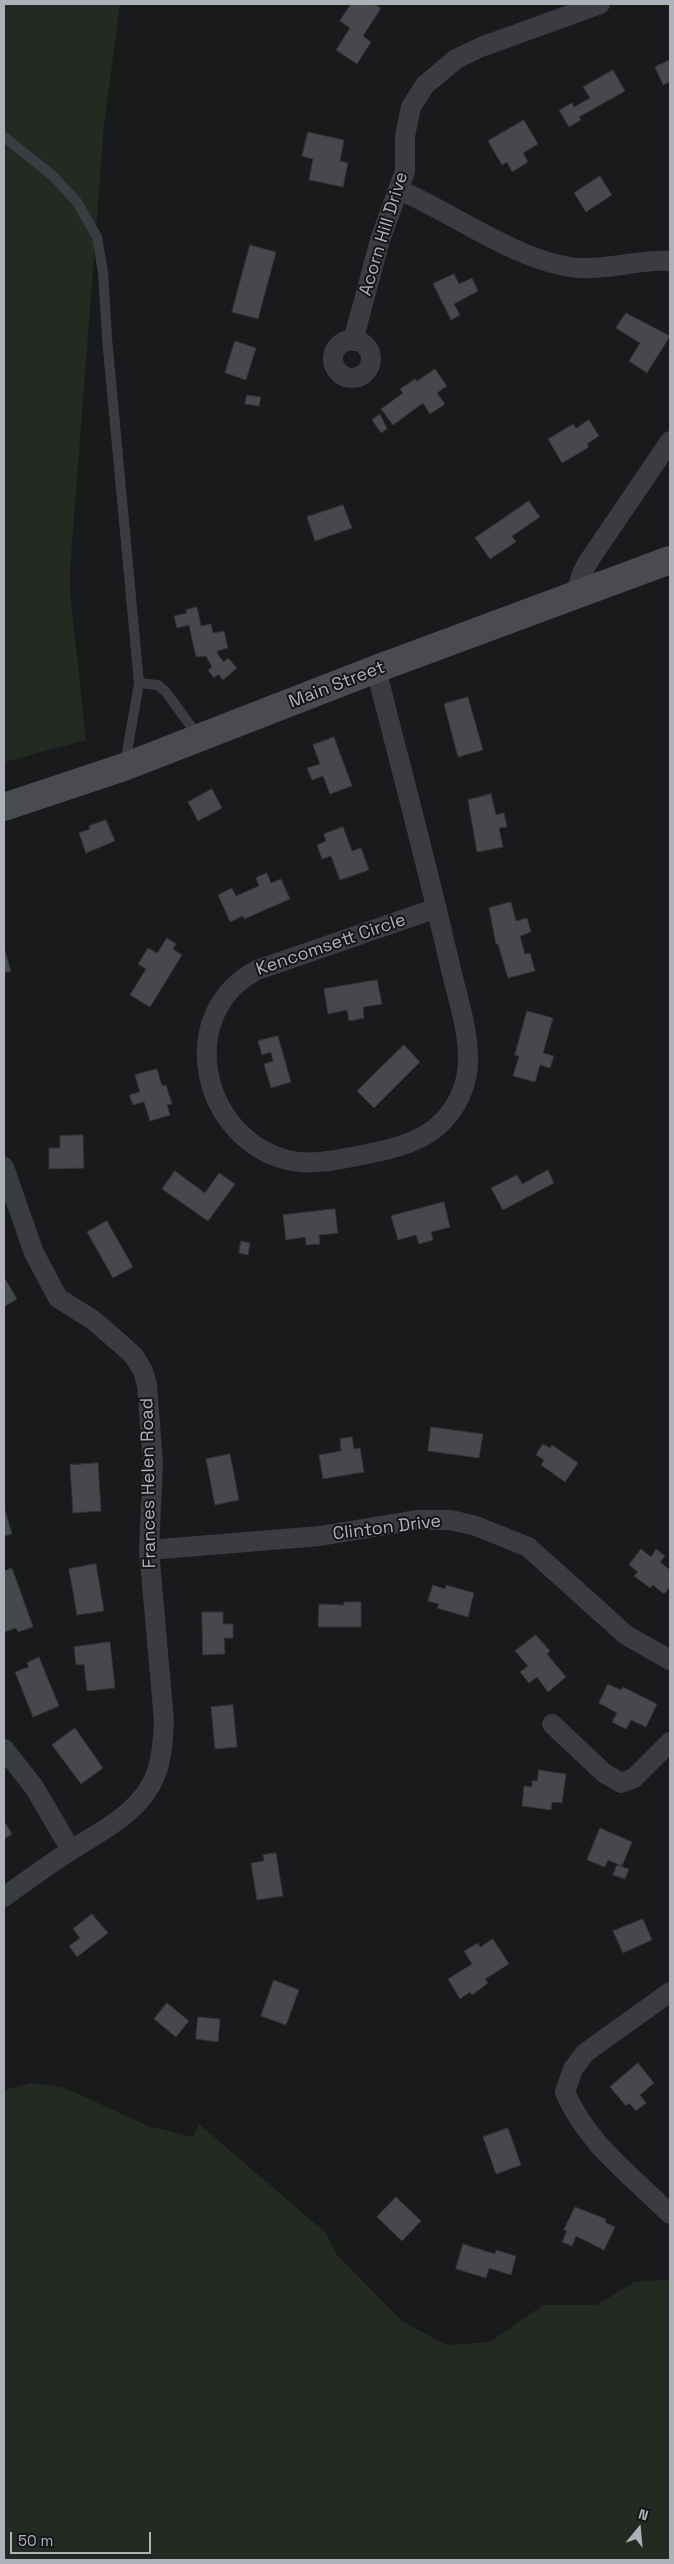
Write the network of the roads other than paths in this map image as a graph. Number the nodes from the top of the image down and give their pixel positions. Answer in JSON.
{"nodes":[{"id":1,"x":600,"y":4,"type":"edge"},
{"id":2,"x":4,"y":137,"type":"edge"},
{"id":3,"x":399,"y":190,"type":"junction"},
{"id":4,"x":670,"y":261,"type":"edge"},
{"id":5,"x":353,"y":341,"type":"dead end"},
{"id":6,"x":670,"y":442,"type":"edge"},
{"id":7,"x":670,"y":560,"type":"edge"},
{"id":8,"x":576,"y":595,"type":"junction"},
{"id":9,"x":376,"y":670,"type":"junction"},
{"id":10,"x":139,"y":683,"type":"junction"},
{"id":11,"x":199,"y":738,"type":"junction"},
{"id":12,"x":124,"y":767,"type":"junction"},
{"id":13,"x":4,"y":807,"type":"edge"},
{"id":14,"x":437,"y":908,"type":"junction"},
{"id":15,"x":4,"y":1166,"type":"edge"},
{"id":16,"x":149,"y":1550,"type":"junction"},
{"id":17,"x":670,"y":1660,"type":"edge"},
{"id":18,"x":552,"y":1724,"type":"dead end"},
{"id":19,"x":670,"y":1742,"type":"edge"},
{"id":20,"x":4,"y":1750,"type":"edge"},
{"id":21,"x":71,"y":1850,"type":"junction"},
{"id":22,"x":4,"y":1897,"type":"edge"},
{"id":23,"x":670,"y":1992,"type":"edge"},
{"id":24,"x":670,"y":2214,"type":"edge"}],
"edges":[{"from":1,"to":3,"type":"street","name":"Acorn Hill Drive"},
{"from":2,"to":10,"type":"lane"},
{"from":3,"to":4,"type":"street"},
{"from":3,"to":5,"type":"street","name":"Acorn Hill Drive"},
{"from":6,"to":8,"type":"street"},
{"from":7,"to":8,"type":"main road","name":"Main Street"},
{"from":8,"to":9,"type":"main road","name":"Main Street"},
{"from":9,"to":11,"type":"main road","name":"Main Street"},
{"from":9,"to":14,"type":"street","name":"Kencomsett Circle"},
{"from":10,"to":11,"type":"lane"},
{"from":10,"to":12,"type":"lane"},
{"from":11,"to":12,"type":"main road","name":"Main Street"},
{"from":12,"to":13,"type":"main road","name":"Main Street"},
{"from":14,"to":14,"type":"street","name":"Kencomsett Circle"},
{"from":15,"to":16,"type":"street","name":"Frances Helen Road"},
{"from":16,"to":17,"type":"street","name":"Clinton Drive"},
{"from":16,"to":21,"type":"street","name":"Frances Helen Road"},
{"from":18,"to":19,"type":"street"},
{"from":20,"to":21,"type":"street"},
{"from":21,"to":22,"type":"street","name":"Frances Helen Road"},
{"from":23,"to":24,"type":"street"}]}
